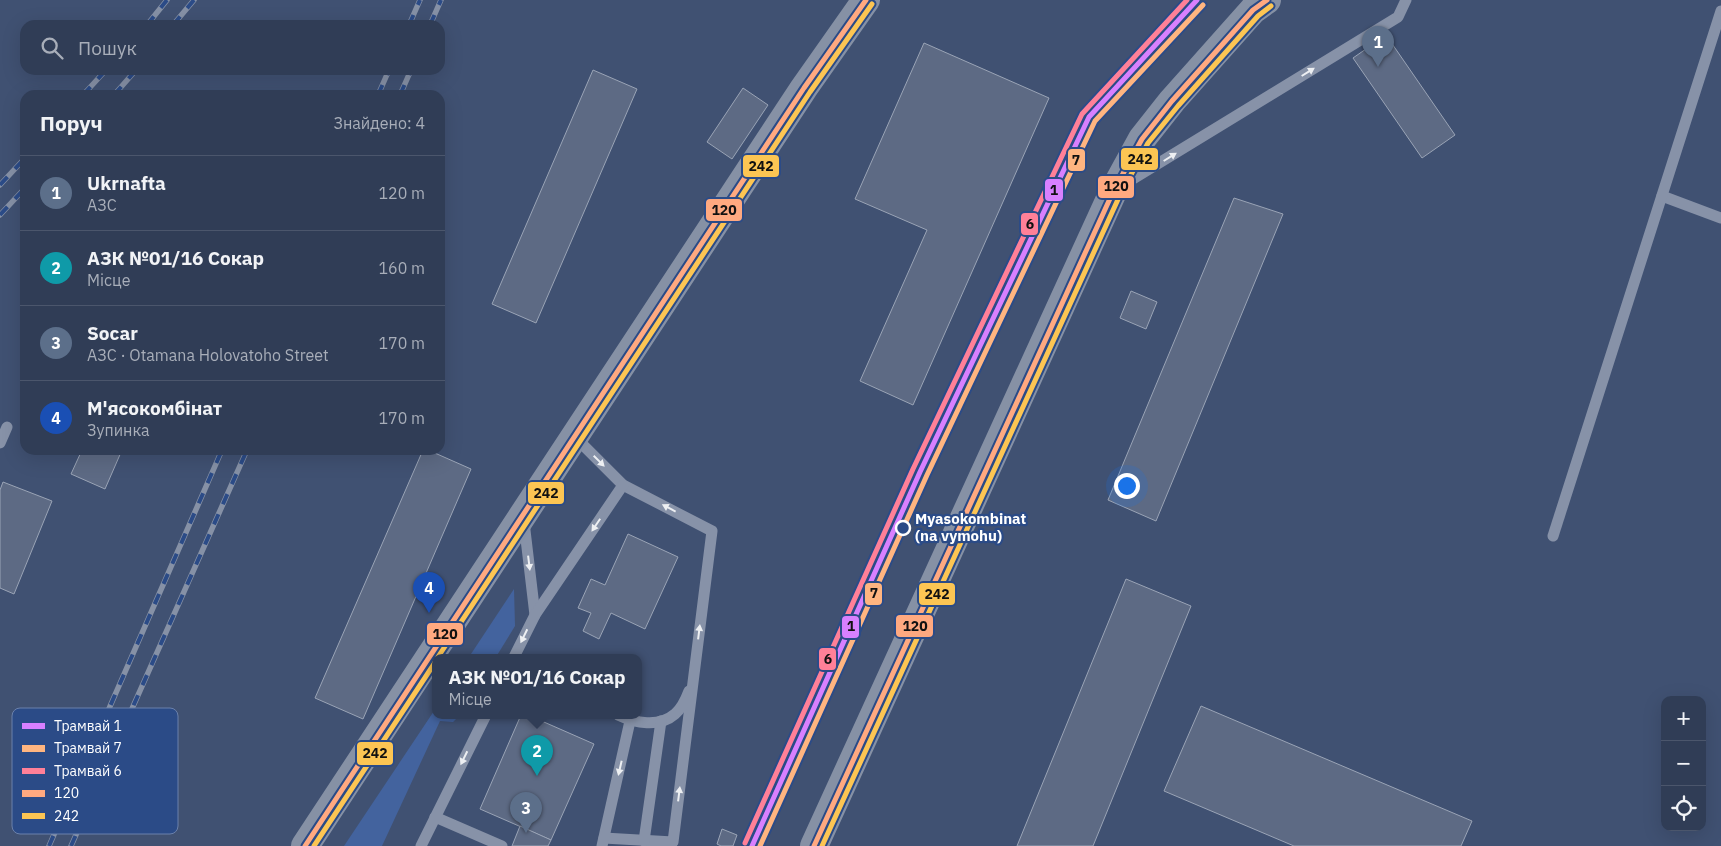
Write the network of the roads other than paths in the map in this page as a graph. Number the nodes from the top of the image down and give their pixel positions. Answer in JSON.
{"nodes":[{"id":1,"x":866,"y":0,"type":"edge"},
{"id":2,"x":1267,"y":0,"type":"edge"},
{"id":3,"x":1406,"y":0,"type":"edge"},
{"id":4,"x":1721,"y":11,"type":"edge"},
{"id":5,"x":1113,"y":192,"type":"junction"},
{"id":6,"x":1662,"y":196,"type":"junction"},
{"id":7,"x":1721,"y":218,"type":"edge"},
{"id":8,"x":7,"y":427,"type":"dead end"},
{"id":9,"x":575,"y":437,"type":"junction"},
{"id":10,"x":0,"y":443,"type":"edge"},
{"id":11,"x":624,"y":485,"type":"junction"},
{"id":12,"x":523,"y":515,"type":"junction"},
{"id":13,"x":1553,"y":536,"type":"dead end"},
{"id":14,"x":535,"y":615,"type":"junction"},
{"id":15,"x":516,"y":654,"type":"edge"},
{"id":16,"x":693,"y":683,"type":"junction"},
{"id":17,"x":484,"y":719,"type":"edge"},
{"id":18,"x":626,"y":719,"type":"edge"},
{"id":19,"x":630,"y":721,"type":"junction"},
{"id":20,"x":661,"y":721,"type":"junction"},
{"id":21,"x":435,"y":817,"type":"junction"},
{"id":22,"x":644,"y":840,"type":"junction"},
{"id":23,"x":603,"y":842,"type":"edge"},
{"id":24,"x":305,"y":846,"type":"edge"},
{"id":25,"x":421,"y":846,"type":"edge"},
{"id":26,"x":502,"y":846,"type":"edge"},
{"id":27,"x":814,"y":846,"type":"edge"}],
"edges":[{"from":1,"to":9,"type":"main road"},
{"from":2,"to":5,"type":"main road"},
{"from":5,"to":3,"type":"lane","one_way":true},
{"from":4,"to":6,"type":"lane"},
{"from":5,"to":27,"type":"main road"},
{"from":6,"to":7,"type":"lane"},
{"from":6,"to":13,"type":"lane"},
{"from":8,"to":10,"type":"lane"},
{"from":9,"to":11,"type":"lane","one_way":true},
{"from":9,"to":12,"type":"main road"},
{"from":11,"to":14,"type":"lane","one_way":true},
{"from":16,"to":11,"type":"lane","one_way":true},
{"from":12,"to":14,"type":"lane","one_way":true},
{"from":12,"to":24,"type":"main road"},
{"from":14,"to":15,"type":"lane","one_way":true},
{"from":16,"to":20,"type":"lane"},
{"from":22,"to":16,"type":"lane","one_way":true},
{"from":17,"to":21,"type":"lane","one_way":true},
{"from":18,"to":19,"type":"lane"},
{"from":19,"to":20,"type":"lane"},
{"from":19,"to":23,"type":"lane","one_way":true},
{"from":20,"to":22,"type":"lane"},
{"from":21,"to":25,"type":"lane"},
{"from":21,"to":26,"type":"lane"},
{"from":22,"to":23,"type":"lane"}]}
